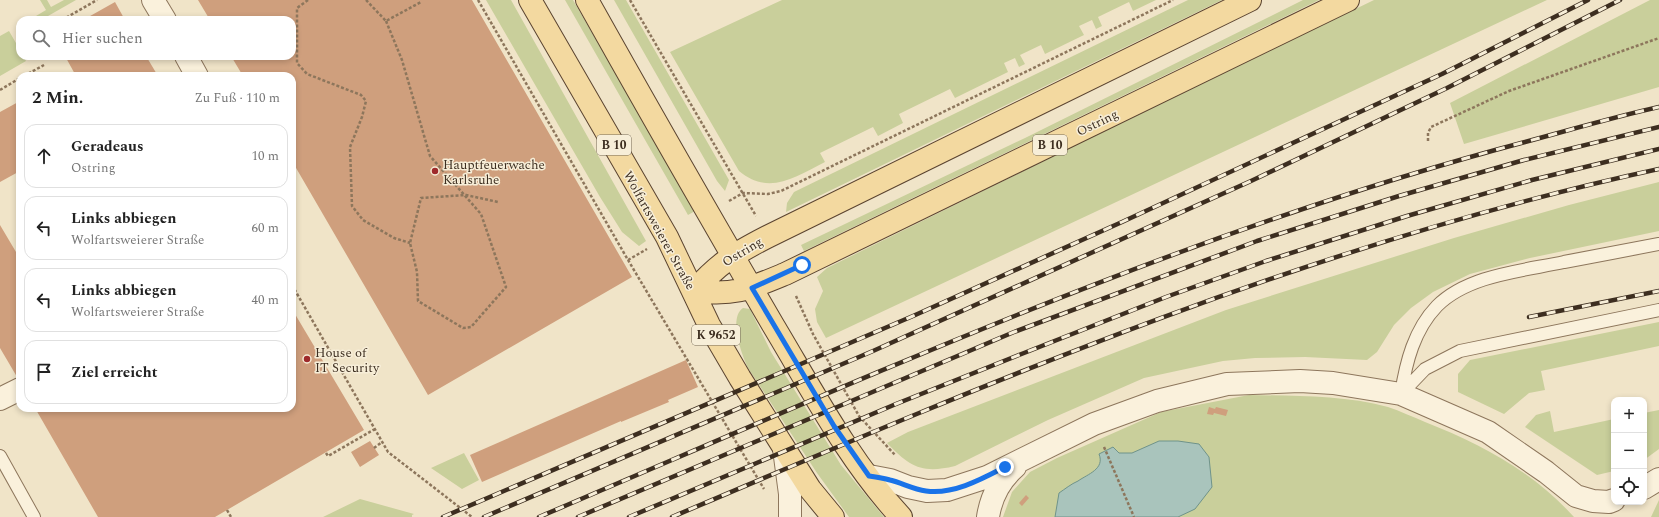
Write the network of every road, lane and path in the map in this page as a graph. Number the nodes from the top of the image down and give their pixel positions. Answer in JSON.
{"nodes":[{"id":1,"x":97,"y":0,"type":"edge"},
{"id":2,"x":153,"y":0,"type":"edge"},
{"id":3,"x":308,"y":0,"type":"edge"},
{"id":4,"x":366,"y":0,"type":"edge"},
{"id":5,"x":478,"y":0,"type":"edge"},
{"id":6,"x":530,"y":0,"type":"edge"},
{"id":7,"x":587,"y":0,"type":"edge"},
{"id":8,"x":630,"y":0,"type":"edge"},
{"id":9,"x":1173,"y":0,"type":"edge"},
{"id":10,"x":1250,"y":0,"type":"edge"},
{"id":11,"x":1348,"y":0,"type":"edge"},
{"id":12,"x":421,"y":2,"type":"dead end"},
{"id":13,"x":69,"y":16,"type":"edge"},
{"id":14,"x":163,"y":16,"type":"edge"},
{"id":15,"x":386,"y":21,"type":"junction"},
{"id":16,"x":1659,"y":38,"type":"edge"},
{"id":17,"x":188,"y":60,"type":"edge"},
{"id":18,"x":44,"y":64,"type":"dead end"},
{"id":19,"x":31,"y":72,"type":"edge"},
{"id":20,"x":195,"y":72,"type":"edge"},
{"id":21,"x":16,"y":80,"type":"edge"},
{"id":22,"x":0,"y":90,"type":"edge"},
{"id":23,"x":1428,"y":141,"type":"dead end"},
{"id":24,"x":743,"y":193,"type":"junction"},
{"id":25,"x":466,"y":195,"type":"junction"},
{"id":26,"x":498,"y":202,"type":"dead end"},
{"id":27,"x":709,"y":212,"type":"junction"},
{"id":28,"x":667,"y":237,"type":"junction"},
{"id":29,"x":410,"y":243,"type":"junction"},
{"id":30,"x":1659,"y":244,"type":"edge"},
{"id":31,"x":732,"y":255,"type":"junction"},
{"id":32,"x":628,"y":260,"type":"junction"},
{"id":33,"x":752,"y":288,"type":"junction"},
{"id":34,"x":694,"y":291,"type":"junction"},
{"id":35,"x":296,"y":292,"type":"edge"},
{"id":36,"x":1659,"y":310,"type":"edge"},
{"id":37,"x":813,"y":334,"type":"dead end"},
{"id":38,"x":16,"y":391,"type":"edge"},
{"id":39,"x":1401,"y":394,"type":"junction"},
{"id":40,"x":0,"y":399,"type":"edge"},
{"id":41,"x":1094,"y":424,"type":"junction"},
{"id":42,"x":375,"y":429,"type":"junction"},
{"id":43,"x":382,"y":442,"type":"junction"},
{"id":44,"x":374,"y":448,"type":"dead end"},
{"id":45,"x":784,"y":449,"type":"junction"},
{"id":46,"x":326,"y":453,"type":"dead end"},
{"id":47,"x":1033,"y":454,"type":"junction"},
{"id":48,"x":0,"y":456,"type":"edge"},
{"id":49,"x":896,"y":456,"type":"dead end"},
{"id":50,"x":869,"y":476,"type":"junction"},
{"id":51,"x":1659,"y":479,"type":"edge"},
{"id":52,"x":1647,"y":486,"type":"edge"},
{"id":53,"x":1611,"y":506,"type":"edge"},
{"id":54,"x":227,"y":510,"type":"dead end"},
{"id":55,"x":790,"y":516,"type":"edge"},
{"id":56,"x":34,"y":517,"type":"edge"},
{"id":57,"x":231,"y":517,"type":"edge"},
{"id":58,"x":472,"y":517,"type":"edge"},
{"id":59,"x":833,"y":517,"type":"edge"},
{"id":60,"x":901,"y":517,"type":"edge"},
{"id":61,"x":988,"y":517,"type":"edge"},
{"id":62,"x":1134,"y":517,"type":"edge"}],
"edges":[{"from":1,"to":13,"type":"path"},
{"from":2,"to":14,"type":"street"},
{"from":3,"to":29,"type":"path"},
{"from":4,"to":15,"type":"path"},
{"from":5,"to":32,"type":"path"},
{"from":6,"to":28,"type":"main road","name":"Wolfartsweierer Straße","number":"B 10"},
{"from":7,"to":27,"type":"main road"},
{"from":8,"to":24,"type":"path"},
{"from":9,"to":24,"type":"path"},
{"from":10,"to":31,"type":"main road","name":"Ostring"},
{"from":11,"to":33,"type":"main road","name":"Ostring","number":"B 10"},
{"from":12,"to":15,"type":"path"},
{"from":15,"to":25,"type":"path"},
{"from":16,"to":23,"type":"path"},
{"from":17,"to":20,"type":"street"},
{"from":18,"to":19,"type":"path"},
{"from":21,"to":22,"type":"path"},
{"from":24,"to":27,"type":"path"},
{"from":25,"to":26,"type":"path"},
{"from":25,"to":29,"type":"path"},
{"from":25,"to":29,"type":"path"},
{"from":27,"to":31,"type":"main road"},
{"from":28,"to":32,"type":"path"},
{"from":28,"to":34,"type":"main road","name":"Wolfartsweierer Straße","number":"B 10"},
{"from":30,"to":39,"type":"lane"},
{"from":31,"to":33,"type":"main road"},
{"from":31,"to":34,"type":"main road","name":"Ostring"},
{"from":32,"to":55,"type":"path"},
{"from":33,"to":34,"type":"main road","name":"Ostring","number":"B 10"},
{"from":33,"to":50,"type":"main road"},
{"from":34,"to":45,"type":"main road","name":"Wolfartsweierer Straße","number":"K 9652"},
{"from":35,"to":42,"type":"path"},
{"from":36,"to":39,"type":"lane"},
{"from":37,"to":49,"type":"path"},
{"from":38,"to":40,"type":"street"},
{"from":39,"to":41,"type":"street"},
{"from":39,"to":53,"type":"street"},
{"from":41,"to":47,"type":"street"},
{"from":41,"to":62,"type":"path"},
{"from":42,"to":43,"type":"path"},
{"from":42,"to":46,"type":"path"},
{"from":43,"to":44,"type":"path"},
{"from":43,"to":58,"type":"path"},
{"from":45,"to":55,"type":"street"},
{"from":45,"to":59,"type":"main road","name":"Wolfartsweierer Straße","number":"K 9652"},
{"from":47,"to":50,"type":"street"},
{"from":47,"to":61,"type":"street"},
{"from":48,"to":56,"type":"lane"},
{"from":50,"to":60,"type":"main road"},
{"from":51,"to":52,"type":"street"},
{"from":54,"to":57,"type":"path"}]}
